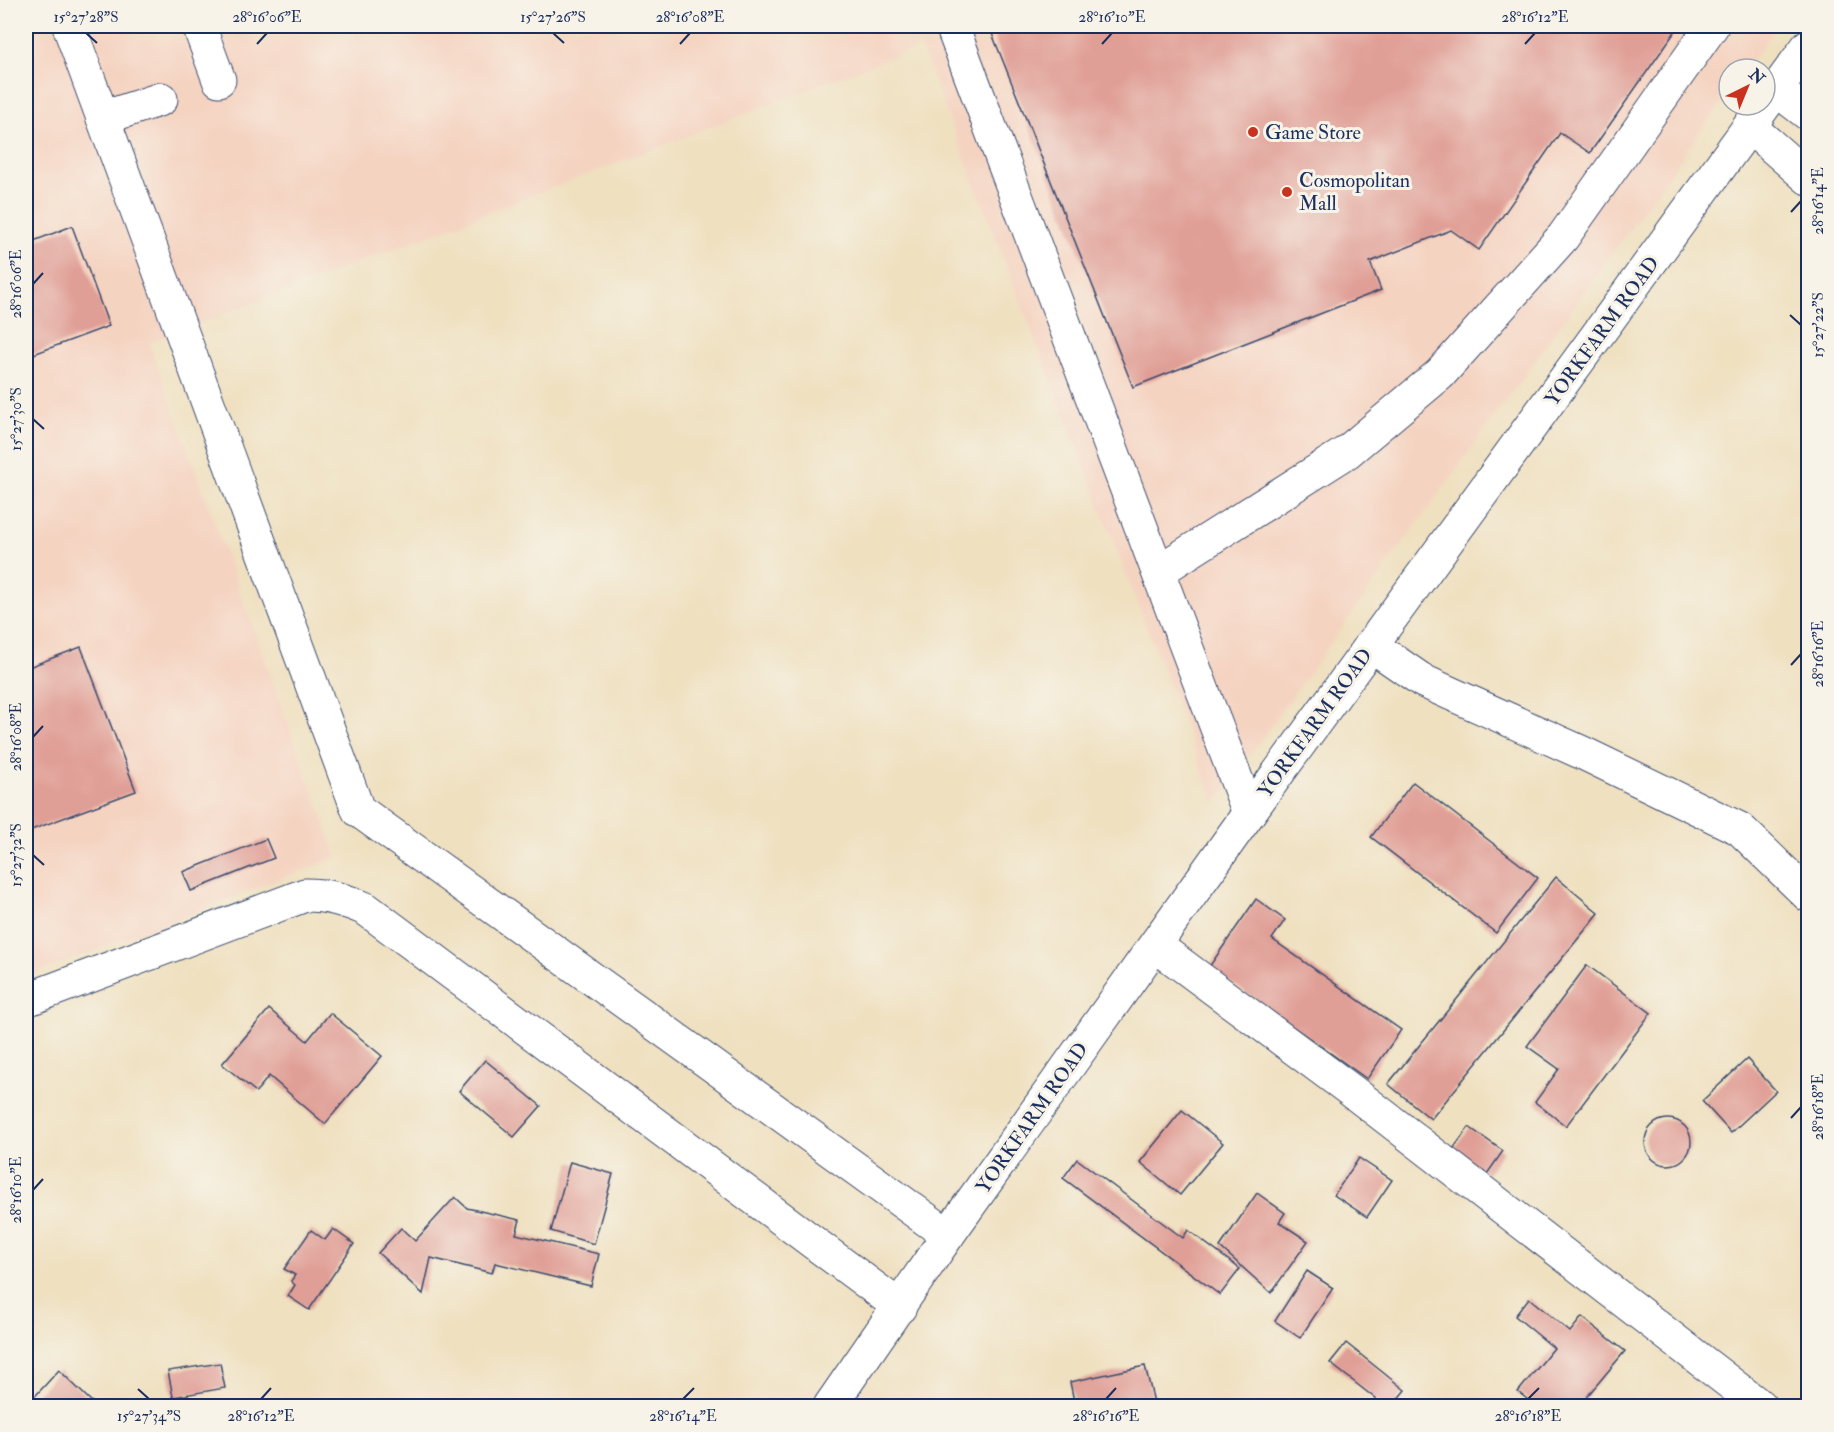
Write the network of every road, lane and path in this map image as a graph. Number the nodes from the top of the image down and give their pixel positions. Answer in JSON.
{"nodes":[{"id":1,"x":69,"y":26,"type":"edge"},
{"id":2,"x":199,"y":26,"type":"edge"},
{"id":3,"x":952,"y":26,"type":"edge"},
{"id":4,"x":1712,"y":26,"type":"edge"},
{"id":5,"x":1809,"y":46,"type":"edge"},
{"id":6,"x":219,"y":80,"type":"dead end"},
{"id":7,"x":1777,"y":90,"type":"joint"},
{"id":8,"x":161,"y":99,"type":"dead end"},
{"id":9,"x":1809,"y":114,"type":"edge"},
{"id":10,"x":1758,"y":117,"type":"edge"},
{"id":11,"x":103,"y":118,"type":"junction"},
{"id":12,"x":1750,"y":128,"type":"junction"},
{"id":13,"x":1809,"y":178,"type":"edge"},
{"id":14,"x":1159,"y":571,"type":"junction"},
{"id":15,"x":1371,"y":645,"type":"junction"},
{"id":16,"x":1249,"y":813,"type":"junction"},
{"id":17,"x":1809,"y":895,"type":"edge"},
{"id":18,"x":1155,"y":945,"type":"junction"},
{"id":19,"x":26,"y":1000,"type":"edge"},
{"id":20,"x":948,"y":1235,"type":"junction"},
{"id":21,"x":900,"y":1307,"type":"junction"},
{"id":22,"x":830,"y":1407,"type":"edge"},
{"id":23,"x":1760,"y":1407,"type":"edge"}],
"edges":[{"from":1,"to":11,"type":"street"},
{"from":2,"to":6,"type":"street"},
{"from":3,"to":14,"type":"street"},
{"from":4,"to":14,"type":"street"},
{"from":5,"to":7,"type":"street","name":"YORKFARM ROAD"},
{"from":7,"to":9,"type":"street"},
{"from":8,"to":11,"type":"street"},
{"from":10,"to":12,"type":"street","name":"YORKFARM ROAD"},
{"from":11,"to":20,"type":"street"},
{"from":12,"to":13,"type":"street"},
{"from":12,"to":15,"type":"street","name":"YORKFARM ROAD"},
{"from":14,"to":16,"type":"street"},
{"from":15,"to":16,"type":"street","name":"YORKFARM ROAD"},
{"from":15,"to":17,"type":"street"},
{"from":16,"to":18,"type":"street","name":"YORKFARM ROAD"},
{"from":18,"to":20,"type":"street","name":"YORKFARM ROAD"},
{"from":18,"to":23,"type":"street"},
{"from":19,"to":21,"type":"street"},
{"from":20,"to":21,"type":"street","name":"YORKFARM ROAD"},
{"from":21,"to":22,"type":"street","name":"YORKFARM ROAD"}]}
